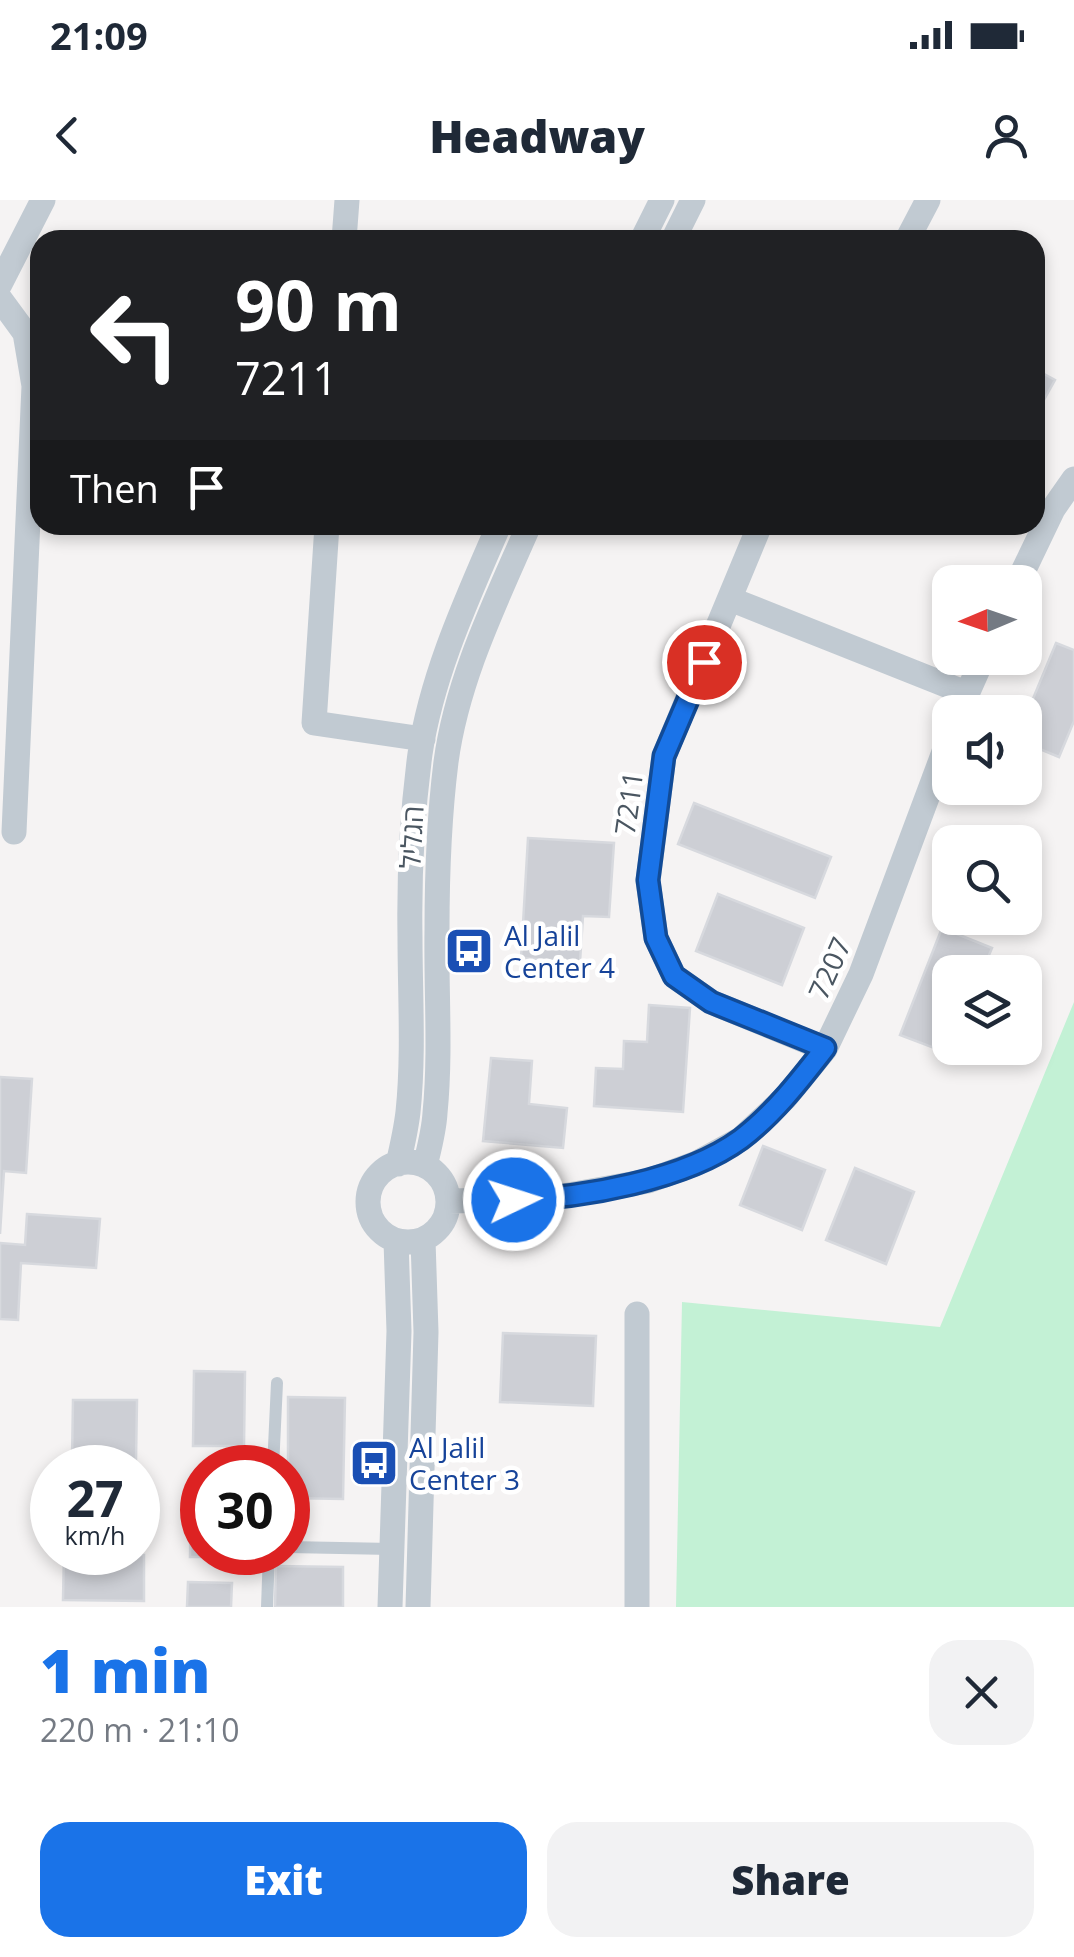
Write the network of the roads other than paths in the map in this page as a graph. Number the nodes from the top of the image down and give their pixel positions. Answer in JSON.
{"nodes":[{"id":1,"x":43,"y":200,"type":"edge"},
{"id":2,"x":347,"y":200,"type":"edge"},
{"id":3,"x":662,"y":200,"type":"edge"},
{"id":4,"x":693,"y":200,"type":"edge"},
{"id":5,"x":928,"y":200,"type":"edge"},
{"id":6,"x":345,"y":230,"type":"edge"},
{"id":7,"x":647,"y":230,"type":"edge"},
{"id":8,"x":677,"y":230,"type":"edge"},
{"id":9,"x":913,"y":230,"type":"edge"},
{"id":10,"x":0,"y":284,"type":"edge"},
{"id":11,"x":0,"y":299,"type":"edge"},
{"id":12,"x":30,"y":363,"type":"edge"},
{"id":13,"x":30,"y":475,"type":"edge"},
{"id":14,"x":1074,"y":479,"type":"edge"},
{"id":15,"x":1045,"y":527,"type":"edge"},
{"id":16,"x":326,"y":535,"type":"edge"},
{"id":17,"x":495,"y":535,"type":"edge"},
{"id":18,"x":525,"y":535,"type":"edge"},
{"id":19,"x":756,"y":535,"type":"edge"},
{"id":20,"x":1041,"y":535,"type":"edge"},
{"id":21,"x":1026,"y":565,"type":"edge"},
{"id":22,"x":730,"y":599,"type":"junction"},
{"id":23,"x":944,"y":695,"type":"edge"},
{"id":24,"x":423,"y":739,"type":"junction"},
{"id":25,"x":932,"y":784,"type":"edge"},
{"id":26,"x":14,"y":832,"type":"dead end"},
{"id":27,"x":825,"y":1048,"type":"junction"},
{"id":28,"x":398,"y":1164,"type":"junction"},
{"id":29,"x":425,"y":1166,"type":"junction"},
{"id":30,"x":449,"y":1201,"type":"junction"},
{"id":31,"x":423,"y":1240,"type":"junction"},
{"id":32,"x":396,"y":1241,"type":"junction"},
{"id":33,"x":637,"y":1314,"type":"dead end"},
{"id":34,"x":277,"y":1382,"type":"dead end"},
{"id":35,"x":274,"y":1445,"type":"edge"},
{"id":36,"x":310,"y":1548,"type":"edge"},
{"id":37,"x":392,"y":1550,"type":"junction"},
{"id":38,"x":268,"y":1575,"type":"edge"},
{"id":39,"x":267,"y":1607,"type":"edge"},
{"id":40,"x":390,"y":1607,"type":"edge"},
{"id":41,"x":418,"y":1607,"type":"edge"},
{"id":42,"x":637,"y":1607,"type":"edge"}],
"edges":[{"from":1,"to":10,"type":"street"},
{"from":2,"to":6,"type":"street"},
{"from":3,"to":7,"type":"street"},
{"from":4,"to":8,"type":"street"},
{"from":5,"to":9,"type":"street"},
{"from":11,"to":12,"type":"street"},
{"from":13,"to":26,"type":"street"},
{"from":14,"to":15,"type":"street"},
{"from":16,"to":24,"type":"street"},
{"from":17,"to":24,"type":"street","name":"הגליל"},
{"from":18,"to":29,"type":"street","name":"הגליל"},
{"from":19,"to":22,"type":"street","name":"7211"},
{"from":20,"to":21,"type":"street"},
{"from":22,"to":23,"type":"street"},
{"from":22,"to":27,"type":"street","name":"7211"},
{"from":24,"to":28,"type":"street","name":"הגליל"},
{"from":25,"to":27,"type":"street","name":"7207"},
{"from":27,"to":30,"type":"street","name":"7207"},
{"from":28,"to":29,"type":"street"},
{"from":28,"to":32,"type":"street"},
{"from":29,"to":30,"type":"street"},
{"from":30,"to":31,"type":"street"},
{"from":31,"to":32,"type":"street"},
{"from":31,"to":41,"type":"street"},
{"from":32,"to":37,"type":"street"},
{"from":33,"to":42,"type":"street"},
{"from":34,"to":35,"type":"lane"},
{"from":36,"to":37,"type":"lane"},
{"from":37,"to":40,"type":"street"},
{"from":38,"to":39,"type":"lane"}]}
